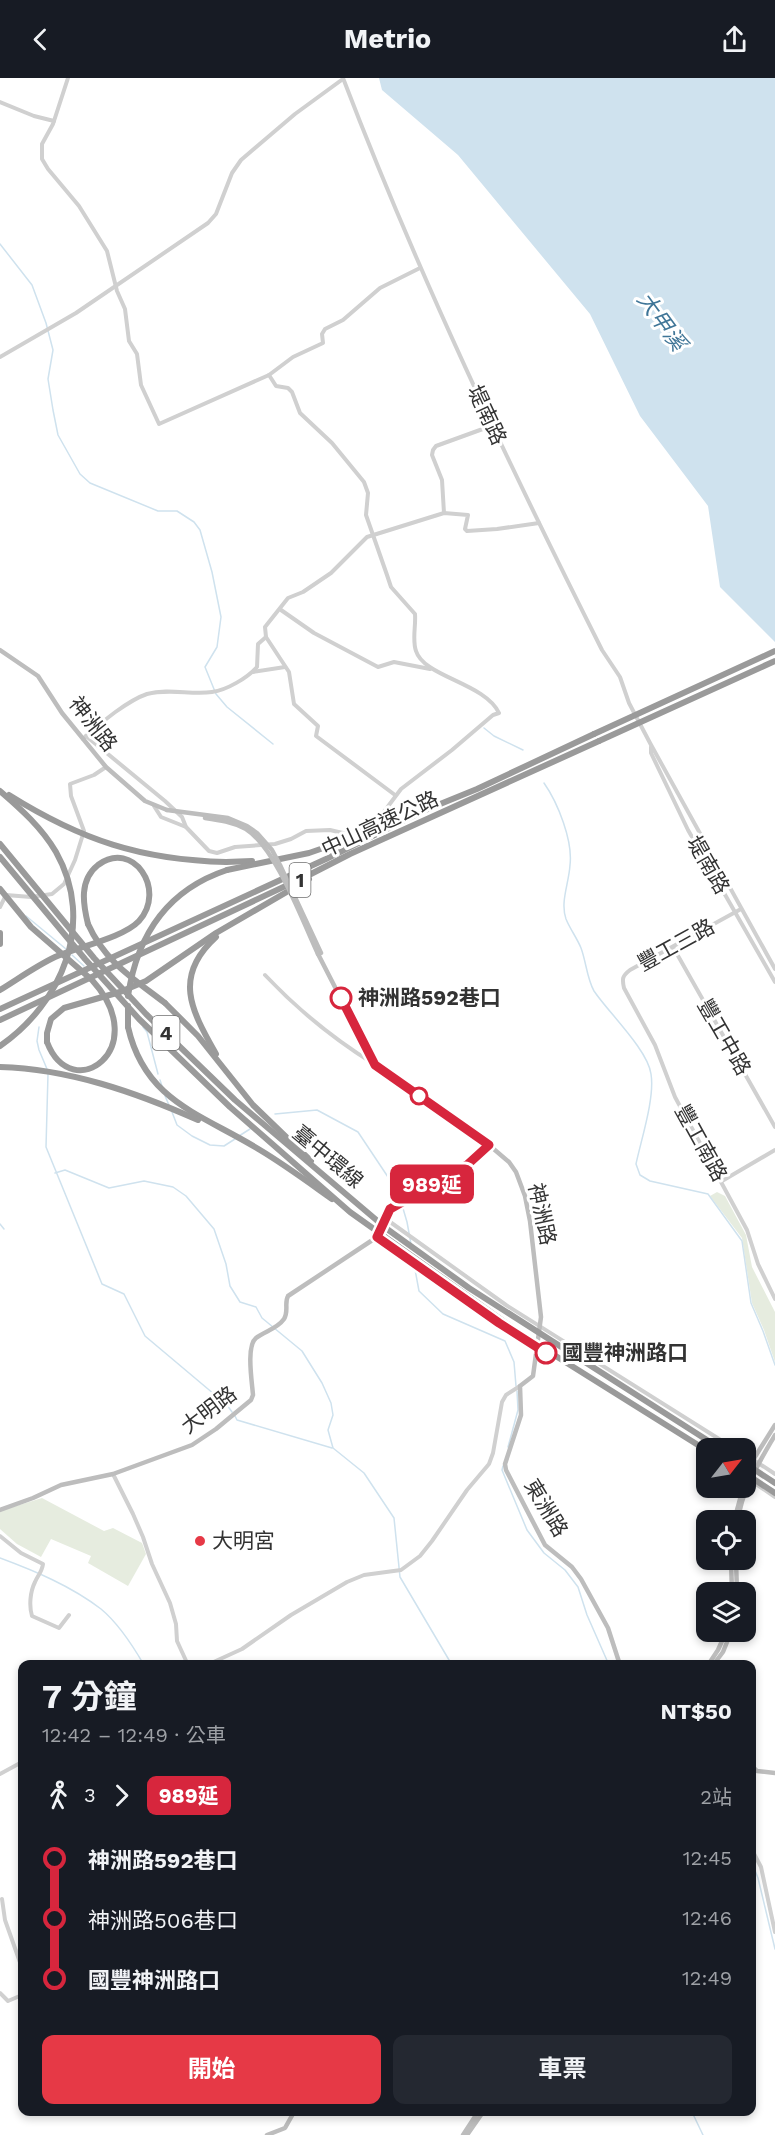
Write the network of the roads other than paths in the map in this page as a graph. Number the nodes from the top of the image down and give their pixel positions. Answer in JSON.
{"nodes":[{"id":1,"x":68,"y":78,"type":"edge"},
{"id":2,"x":343,"y":79,"type":"edge"},
{"id":3,"x":0,"y":102,"type":"edge"},
{"id":4,"x":54,"y":121,"type":"junction"},
{"id":5,"x":420,"y":268,"type":"junction"},
{"id":6,"x":116,"y":285,"type":"junction"},
{"id":7,"x":0,"y":357,"type":"edge"},
{"id":8,"x":269,"y":375,"type":"junction"},
{"id":9,"x":491,"y":426,"type":"junction"},
{"id":10,"x":444,"y":513,"type":"junction"},
{"id":11,"x":539,"y":523,"type":"junction"},
{"id":12,"x":374,"y":536,"type":"junction"},
{"id":13,"x":281,"y":610,"type":"junction"},
{"id":14,"x":266,"y":637,"type":"junction"},
{"id":15,"x":0,"y":650,"type":"edge"},
{"id":16,"x":775,"y":651,"type":"edge"},
{"id":17,"x":775,"y":661,"type":"edge"},
{"id":18,"x":285,"y":667,"type":"junction"},
{"id":19,"x":434,"y":670,"type":"junction"},
{"id":20,"x":252,"y":672,"type":"junction"},
{"id":21,"x":84,"y":738,"type":"junction"},
{"id":22,"x":650,"y":743,"type":"junction"},
{"id":23,"x":106,"y":767,"type":"junction"},
{"id":24,"x":0,"y":790,"type":"edge"},
{"id":25,"x":395,"y":795,"type":"junction"},
{"id":26,"x":154,"y":806,"type":"junction"},
{"id":27,"x":423,"y":811,"type":"junction"},
{"id":28,"x":186,"y":826,"type":"junction"},
{"id":29,"x":0,"y":844,"type":"edge"},
{"id":30,"x":350,"y":854,"type":"junction"},
{"id":31,"x":0,"y":857,"type":"edge"},
{"id":32,"x":289,"y":858,"type":"junction"},
{"id":33,"x":0,"y":890,"type":"edge"},
{"id":34,"x":0,"y":907,"type":"edge"},
{"id":35,"x":741,"y":909,"type":"junction"},
{"id":36,"x":735,"y":912,"type":"junction"},
{"id":37,"x":231,"y":925,"type":"junction"},
{"id":38,"x":0,"y":933,"type":"edge"},
{"id":39,"x":0,"y":944,"type":"edge"},
{"id":40,"x":673,"y":947,"type":"junction"},
{"id":41,"x":775,"y":969,"type":"edge"},
{"id":42,"x":265,"y":975,"type":"dead end"},
{"id":43,"x":775,"y":982,"type":"edge"},
{"id":44,"x":624,"y":988,"type":"joint"},
{"id":45,"x":0,"y":990,"type":"edge"},
{"id":46,"x":0,"y":1009,"type":"edge"},
{"id":47,"x":0,"y":1020,"type":"edge"},
{"id":48,"x":0,"y":1046,"type":"edge"},
{"id":49,"x":375,"y":1065,"type":"junction"},
{"id":50,"x":0,"y":1067,"type":"edge"},
{"id":51,"x":253,"y":1105,"type":"junction"},
{"id":52,"x":775,"y":1126,"type":"edge"},
{"id":53,"x":240,"y":1138,"type":"junction"},
{"id":54,"x":489,"y":1145,"type":"junction"},
{"id":55,"x":775,"y":1150,"type":"edge"},
{"id":56,"x":722,"y":1181,"type":"junction"},
{"id":57,"x":353,"y":1200,"type":"junction"},
{"id":58,"x":350,"y":1212,"type":"junction"},
{"id":59,"x":386,"y":1219,"type":"junction"},
{"id":60,"x":377,"y":1237,"type":"junction"},
{"id":61,"x":775,"y":1299,"type":"edge"},
{"id":62,"x":541,"y":1327,"type":"junction"},
{"id":63,"x":537,"y":1348,"type":"junction"},
{"id":64,"x":520,"y":1386,"type":"junction"},
{"id":65,"x":775,"y":1425,"type":"edge"},
{"id":66,"x":775,"y":1435,"type":"edge"},
{"id":67,"x":704,"y":1438,"type":"edge"},
{"id":68,"x":718,"y":1438,"type":"edge"},
{"id":69,"x":696,"y":1445,"type":"edge"},
{"id":70,"x":696,"y":1445,"type":"edge"},
{"id":71,"x":756,"y":1455,"type":"edge"},
{"id":72,"x":756,"y":1462,"type":"edge"},
{"id":73,"x":759,"y":1464,"type":"junction"},
{"id":74,"x":756,"y":1470,"type":"edge"},
{"id":75,"x":756,"y":1471,"type":"edge"},
{"id":76,"x":113,"y":1474,"type":"junction"},
{"id":77,"x":775,"y":1474,"type":"edge"},
{"id":78,"x":756,"y":1483,"type":"edge"},
{"id":79,"x":775,"y":1483,"type":"edge"},
{"id":80,"x":756,"y":1484,"type":"edge"},
{"id":81,"x":775,"y":1495,"type":"edge"},
{"id":82,"x":0,"y":1510,"type":"edge"},
{"id":83,"x":0,"y":1536,"type":"edge"},
{"id":84,"x":69,"y":1616,"type":"dead end"},
{"id":85,"x":722,"y":1642,"type":"edge"},
{"id":86,"x":727,"y":1642,"type":"edge"},
{"id":87,"x":186,"y":1660,"type":"edge"},
{"id":88,"x":218,"y":1660,"type":"edge"},
{"id":89,"x":618,"y":1660,"type":"edge"},
{"id":90,"x":711,"y":1660,"type":"edge"},
{"id":91,"x":717,"y":1660,"type":"edge"},
{"id":92,"x":18,"y":1764,"type":"edge"},
{"id":93,"x":756,"y":1770,"type":"edge"},
{"id":94,"x":775,"y":1773,"type":"edge"},
{"id":95,"x":0,"y":1774,"type":"edge"},
{"id":96,"x":756,"y":1858,"type":"edge"},
{"id":97,"x":3,"y":1899,"type":"dead end"},
{"id":98,"x":775,"y":1932,"type":"edge"},
{"id":99,"x":18,"y":1957,"type":"edge"},
{"id":100,"x":0,"y":1993,"type":"edge"},
{"id":101,"x":18,"y":1997,"type":"edge"},
{"id":102,"x":292,"y":2116,"type":"edge"},
{"id":103,"x":474,"y":2116,"type":"edge"},
{"id":104,"x":480,"y":2116,"type":"edge"},
{"id":105,"x":267,"y":2135,"type":"edge"},
{"id":106,"x":462,"y":2135,"type":"edge"},
{"id":107,"x":467,"y":2135,"type":"edge"}],
"edges":[{"from":1,"to":4,"type":"street"},
{"from":2,"to":5,"type":"street","name":"堤南路"},
{"from":2,"to":6,"type":"street"},
{"from":3,"to":4,"type":"street"},
{"from":4,"to":6,"type":"street"},
{"from":5,"to":8,"type":"street"},
{"from":5,"to":9,"type":"street","name":"堤南路"},
{"from":6,"to":7,"type":"street"},
{"from":6,"to":8,"type":"street"},
{"from":8,"to":12,"type":"street"},
{"from":9,"to":10,"type":"street"},
{"from":9,"to":11,"type":"street","name":"堤南路"},
{"from":10,"to":11,"type":"street"},
{"from":10,"to":12,"type":"street"},
{"from":11,"to":22,"type":"street","name":"堤南路"},
{"from":12,"to":13,"type":"street"},
{"from":12,"to":19,"type":"street"},
{"from":13,"to":14,"type":"street"},
{"from":13,"to":19,"type":"street"},
{"from":14,"to":18,"type":"street"},
{"from":14,"to":20,"type":"street"},
{"from":15,"to":21,"type":"street","name":"神洲路"},
{"from":16,"to":27,"type":"highway","name":"中山高速公路","number":"1","bridge":true},
{"from":17,"to":30,"type":"highway","name":"中山高速公路","number":"1","bridge":true},
{"from":18,"to":20,"type":"street"},
{"from":18,"to":25,"type":"street"},
{"from":19,"to":25,"type":"street"},
{"from":20,"to":21,"type":"street"},
{"from":21,"to":23,"type":"street","name":"神洲路"},
{"from":21,"to":28,"type":"street"},
{"from":22,"to":35,"type":"street","name":"堤南路"},
{"from":22,"to":36,"type":"street","name":"堤南路"},
{"from":23,"to":26,"type":"street","name":"神洲路"},
{"from":23,"to":34,"type":"street"},
{"from":24,"to":32,"type":"highway","bridge":true},
{"from":24,"to":48,"type":"highway","bridge":true},
{"from":25,"to":28,"type":"street"},
{"from":26,"to":28,"type":"street"},
{"from":26,"to":49,"type":"street","name":"神洲路","bridge":true},
{"from":27,"to":32,"type":"highway"},
{"from":27,"to":46,"type":"highway","name":"中山高速公路","number":"1"},
{"from":29,"to":57,"type":"highway","name":"臺中環線","number":"4","bridge":true},
{"from":30,"to":37,"type":"highway"},
{"from":30,"to":47,"type":"highway","name":"中山高速公路","number":"1"},
{"from":31,"to":58,"type":"highway","name":"臺中環線","number":"4","bridge":true},
{"from":32,"to":53,"type":"highway","bridge":true},
{"from":33,"to":37,"type":"highway","bridge":true},
{"from":35,"to":36,"type":"street","name":"豐工三路"},
{"from":35,"to":41,"type":"street","name":"堤南路"},
{"from":36,"to":40,"type":"street","name":"豐工三路"},
{"from":36,"to":43,"type":"street","name":"堤南路"},
{"from":37,"to":51,"type":"highway"},
{"from":38,"to":39,"type":"highway"},
{"from":40,"to":44,"type":"street","name":"豐工三路"},
{"from":40,"to":52,"type":"street","name":"豐工中路"},
{"from":42,"to":49,"type":"street"},
{"from":44,"to":56,"type":"street","name":"豐工南路"},
{"from":45,"to":51,"type":"highway","bridge":true},
{"from":49,"to":54,"type":"street","name":"神洲路"},
{"from":50,"to":53,"type":"highway"},
{"from":51,"to":57,"type":"highway","bridge":true},
{"from":53,"to":58,"type":"highway","bridge":true},
{"from":54,"to":59,"type":"street","name":"大明路"},
{"from":54,"to":62,"type":"street","name":"神洲路"},
{"from":55,"to":56,"type":"street"},
{"from":56,"to":61,"type":"street","name":"豐工南路"},
{"from":57,"to":67,"type":"highway","name":"臺中環線","number":"4","bridge":true},
{"from":58,"to":69,"type":"highway","name":"臺中環線","number":"4","bridge":true},
{"from":59,"to":60,"type":"street","name":"大明路"},
{"from":59,"to":62,"type":"street"},
{"from":60,"to":63,"type":"street"},
{"from":60,"to":76,"type":"street","name":"大明路"},
{"from":62,"to":63,"type":"street","name":"神洲路"},
{"from":62,"to":68,"type":"street"},
{"from":63,"to":64,"type":"street","name":"神洲路"},
{"from":63,"to":70,"type":"street"},
{"from":64,"to":88,"type":"street"},
{"from":64,"to":89,"type":"street","name":"東洲路"},
{"from":65,"to":71,"type":"street"},
{"from":66,"to":73,"type":"street"},
{"from":72,"to":73,"type":"street"},
{"from":73,"to":74,"type":"street"},
{"from":73,"to":77,"type":"street"},
{"from":75,"to":79,"type":"highway","bridge":true},
{"from":76,"to":82,"type":"street","name":"大明路"},
{"from":76,"to":87,"type":"street"},
{"from":78,"to":81,"type":"highway","bridge":true},
{"from":80,"to":81,"type":"street"},
{"from":83,"to":84,"type":"street"},
{"from":85,"to":90,"type":"street"},
{"from":86,"to":91,"type":"street"},
{"from":92,"to":95,"type":"street"},
{"from":93,"to":94,"type":"street"},
{"from":96,"to":98,"type":"street"},
{"from":97,"to":99,"type":"street"},
{"from":100,"to":101,"type":"street"},
{"from":102,"to":105,"type":"street"},
{"from":103,"to":106,"type":"street"},
{"from":104,"to":107,"type":"street"}]}
